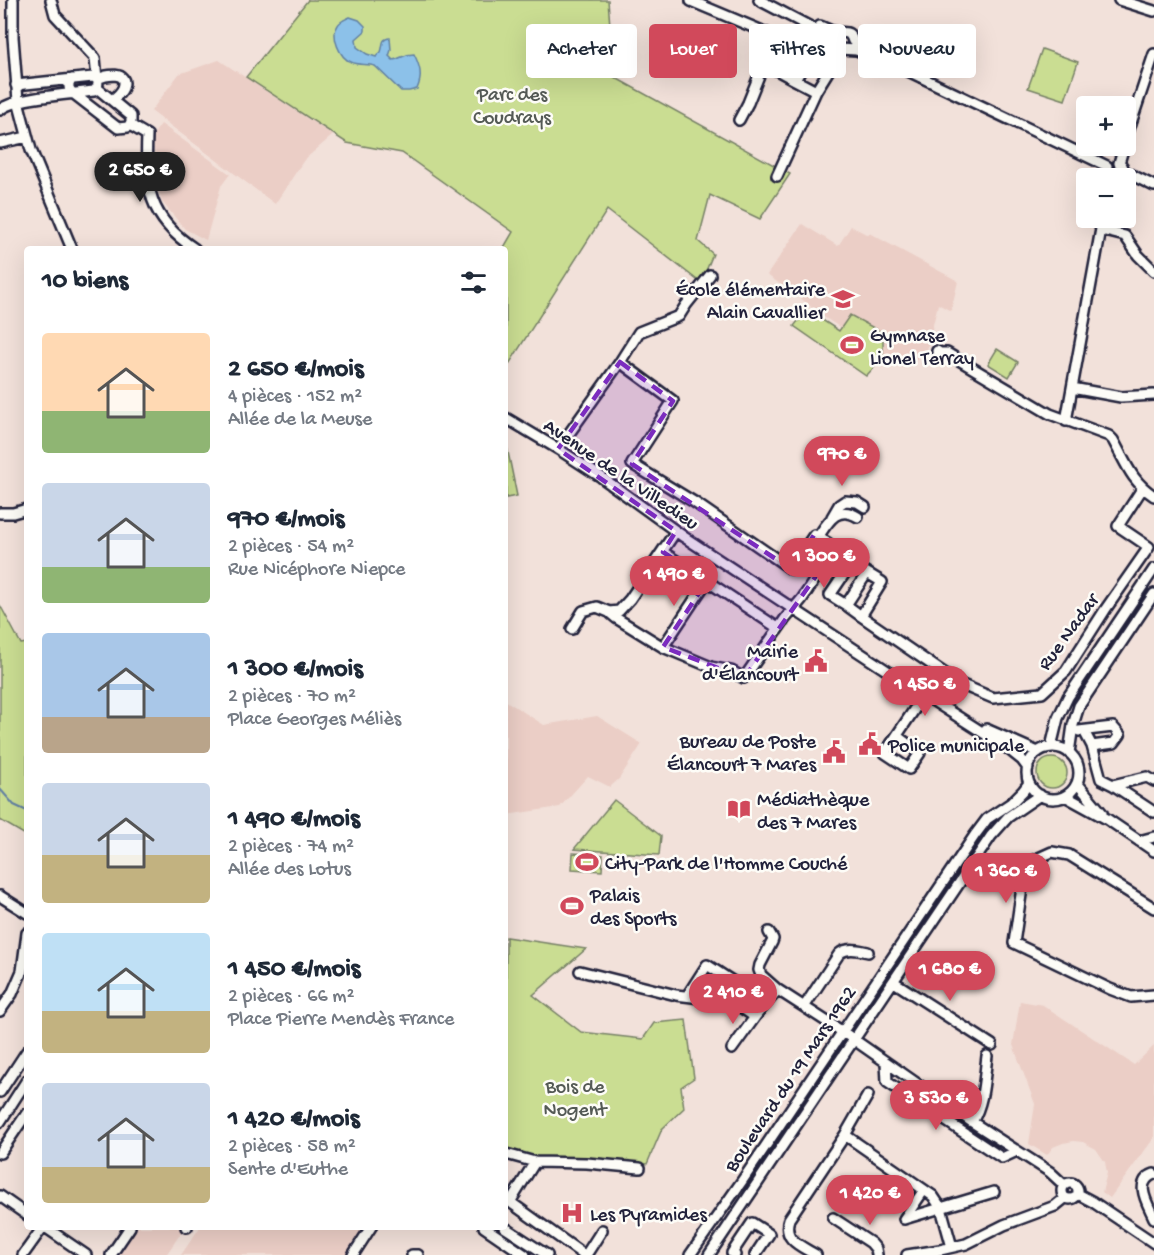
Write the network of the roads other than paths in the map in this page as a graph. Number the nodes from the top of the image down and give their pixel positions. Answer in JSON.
{"nodes":[{"id":1,"x":13,"y":0,"type":"edge"},
{"id":2,"x":51,"y":0,"type":"edge"},
{"id":3,"x":759,"y":0,"type":"edge"},
{"id":4,"x":772,"y":0,"type":"edge"},
{"id":5,"x":1119,"y":0,"type":"edge"},
{"id":6,"x":691,"y":1,"type":"edge"},
{"id":7,"x":1154,"y":11,"type":"edge"},
{"id":8,"x":805,"y":24,"type":"edge"},
{"id":9,"x":818,"y":24,"type":"edge"},
{"id":10,"x":846,"y":44,"type":"edge"},
{"id":11,"x":1154,"y":54,"type":"edge"},
{"id":12,"x":824,"y":78,"type":"edge"},
{"id":13,"x":72,"y":79,"type":"junction"},
{"id":14,"x":795,"y":80,"type":"junction"},
{"id":15,"x":97,"y":84,"type":"junction"},
{"id":16,"x":16,"y":85,"type":"junction"},
{"id":17,"x":816,"y":91,"type":"junction"},
{"id":18,"x":74,"y":94,"type":"junction"},
{"id":19,"x":112,"y":100,"type":"junction"},
{"id":20,"x":18,"y":101,"type":"junction"},
{"id":21,"x":1136,"y":108,"type":"edge"},
{"id":22,"x":0,"y":110,"type":"edge"},
{"id":23,"x":739,"y":120,"type":"dead end"},
{"id":24,"x":130,"y":125,"type":"junction"},
{"id":25,"x":27,"y":137,"type":"junction"},
{"id":26,"x":0,"y":142,"type":"edge"},
{"id":27,"x":1107,"y":168,"type":"edge"},
{"id":28,"x":777,"y":176,"type":"dead end"},
{"id":29,"x":1136,"y":180,"type":"edge"},
{"id":30,"x":1136,"y":183,"type":"edge"},
{"id":31,"x":1154,"y":186,"type":"edge"},
{"id":32,"x":1154,"y":192,"type":"edge"},
{"id":33,"x":1101,"y":228,"type":"edge"},
{"id":34,"x":1104,"y":228,"type":"edge"},
{"id":35,"x":71,"y":246,"type":"edge"},
{"id":36,"x":190,"y":246,"type":"edge"},
{"id":37,"x":1154,"y":271,"type":"edge"},
{"id":38,"x":710,"y":275,"type":"dead end"},
{"id":39,"x":937,"y":351,"type":"dead end"},
{"id":40,"x":620,"y":362,"type":"junction"},
{"id":41,"x":1072,"y":388,"type":"junction"},
{"id":42,"x":1154,"y":395,"type":"edge"},
{"id":43,"x":508,"y":419,"type":"edge"},
{"id":44,"x":1066,"y":421,"type":"junction"},
{"id":45,"x":558,"y":449,"type":"junction"},
{"id":46,"x":1142,"y":489,"type":"junction"},
{"id":47,"x":1154,"y":496,"type":"edge"},
{"id":48,"x":865,"y":507,"type":"dead end"},
{"id":49,"x":24,"y":510,"type":"edge"},
{"id":50,"x":0,"y":513,"type":"edge"},
{"id":51,"x":831,"y":517,"type":"junction"},
{"id":52,"x":858,"y":517,"type":"dead end"},
{"id":53,"x":676,"y":531,"type":"junction"},
{"id":54,"x":818,"y":537,"type":"junction"},
{"id":55,"x":663,"y":552,"type":"junction"},
{"id":56,"x":833,"y":552,"type":"junction"},
{"id":57,"x":851,"y":564,"type":"junction"},
{"id":58,"x":1154,"y":569,"type":"edge"},
{"id":59,"x":867,"y":573,"type":"junction"},
{"id":60,"x":707,"y":581,"type":"junction"},
{"id":61,"x":1154,"y":594,"type":"edge"},
{"id":62,"x":846,"y":605,"type":"junction"},
{"id":63,"x":793,"y":608,"type":"junction"},
{"id":64,"x":609,"y":612,"type":"junction"},
{"id":65,"x":861,"y":616,"type":"junction"},
{"id":66,"x":778,"y":628,"type":"junction"},
{"id":67,"x":572,"y":629,"type":"dead end"},
{"id":68,"x":1113,"y":630,"type":"junction"},
{"id":69,"x":663,"y":647,"type":"junction"},
{"id":70,"x":1097,"y":654,"type":"junction"},
{"id":71,"x":924,"y":695,"type":"junction"},
{"id":72,"x":959,"y":717,"type":"junction"},
{"id":73,"x":1072,"y":730,"type":"junction"},
{"id":74,"x":1084,"y":731,"type":"junction"},
{"id":75,"x":897,"y":736,"type":"dead end"},
{"id":76,"x":1092,"y":746,"type":"junction"},
{"id":77,"x":1051,"y":747,"type":"junction"},
{"id":78,"x":1038,"y":752,"type":"junction"},
{"id":79,"x":1069,"y":753,"type":"junction"},
{"id":80,"x":1028,"y":768,"type":"junction"},
{"id":81,"x":1154,"y":781,"type":"edge"},
{"id":82,"x":1029,"y":783,"type":"junction"},
{"id":83,"x":1077,"y":783,"type":"junction"},
{"id":84,"x":1113,"y":785,"type":"junction"},
{"id":85,"x":1040,"y":795,"type":"junction"},
{"id":86,"x":1065,"y":796,"type":"junction"},
{"id":87,"x":1154,"y":812,"type":"edge"},
{"id":88,"x":1107,"y":819,"type":"junction"},
{"id":89,"x":1154,"y":837,"type":"edge"},
{"id":90,"x":1139,"y":841,"type":"junction"},
{"id":91,"x":1154,"y":851,"type":"edge"},
{"id":92,"x":0,"y":897,"type":"edge"},
{"id":93,"x":1154,"y":908,"type":"edge"},
{"id":94,"x":24,"y":911,"type":"edge"},
{"id":95,"x":769,"y":932,"type":"dead end"},
{"id":96,"x":868,"y":951,"type":"dead end"},
{"id":97,"x":24,"y":956,"type":"edge"},
{"id":98,"x":580,"y":971,"type":"dead end"},
{"id":99,"x":894,"y":982,"type":"junction"},
{"id":100,"x":778,"y":990,"type":"junction"},
{"id":101,"x":1154,"y":995,"type":"edge"},
{"id":102,"x":687,"y":996,"type":"junction"},
{"id":103,"x":766,"y":1003,"type":"junction"},
{"id":104,"x":804,"y":1006,"type":"junction"},
{"id":105,"x":0,"y":1011,"type":"edge"},
{"id":106,"x":755,"y":1017,"type":"junction"},
{"id":107,"x":843,"y":1032,"type":"junction"},
{"id":108,"x":854,"y":1040,"type":"junction"},
{"id":109,"x":992,"y":1045,"type":"dead end"},
{"id":110,"x":732,"y":1049,"type":"dead end"},
{"id":111,"x":24,"y":1056,"type":"edge"},
{"id":112,"x":987,"y":1056,"type":"dead end"},
{"id":113,"x":886,"y":1062,"type":"junction"},
{"id":114,"x":24,"y":1085,"type":"edge"},
{"id":115,"x":0,"y":1092,"type":"edge"},
{"id":116,"x":868,"y":1095,"type":"dead end"},
{"id":117,"x":24,"y":1117,"type":"edge"},
{"id":118,"x":0,"y":1122,"type":"edge"},
{"id":119,"x":972,"y":1122,"type":"junction"},
{"id":120,"x":845,"y":1135,"type":"junction"},
{"id":121,"x":1017,"y":1151,"type":"junction"},
{"id":122,"x":0,"y":1153,"type":"edge"},
{"id":123,"x":508,"y":1155,"type":"edge"},
{"id":124,"x":535,"y":1162,"type":"junction"},
{"id":125,"x":640,"y":1168,"type":"dead end"},
{"id":126,"x":1154,"y":1174,"type":"edge"},
{"id":127,"x":1064,"y":1185,"type":"junction"},
{"id":128,"x":924,"y":1190,"type":"junction"},
{"id":129,"x":994,"y":1192,"type":"dead end"},
{"id":130,"x":1078,"y":1194,"type":"junction"},
{"id":131,"x":0,"y":1196,"type":"edge"},
{"id":132,"x":1065,"y":1198,"type":"junction"},
{"id":133,"x":941,"y":1208,"type":"junction"},
{"id":134,"x":24,"y":1213,"type":"edge"},
{"id":135,"x":833,"y":1218,"type":"dead end"},
{"id":136,"x":1154,"y":1218,"type":"edge"},
{"id":137,"x":42,"y":1230,"type":"edge"},
{"id":138,"x":48,"y":1230,"type":"edge"},
{"id":139,"x":128,"y":1230,"type":"edge"},
{"id":140,"x":369,"y":1230,"type":"edge"},
{"id":141,"x":488,"y":1230,"type":"edge"},
{"id":142,"x":508,"y":1230,"type":"edge"},
{"id":143,"x":602,"y":1230,"type":"dead end"},
{"id":144,"x":1154,"y":1243,"type":"edge"},
{"id":145,"x":952,"y":1247,"type":"junction"},
{"id":146,"x":513,"y":1251,"type":"edge"},
{"id":147,"x":23,"y":1255,"type":"edge"},
{"id":148,"x":86,"y":1255,"type":"edge"},
{"id":149,"x":111,"y":1255,"type":"edge"},
{"id":150,"x":353,"y":1255,"type":"edge"},
{"id":151,"x":412,"y":1255,"type":"edge"},
{"id":152,"x":418,"y":1255,"type":"edge"},
{"id":153,"x":525,"y":1255,"type":"edge"},
{"id":154,"x":547,"y":1255,"type":"edge"},
{"id":155,"x":585,"y":1255,"type":"edge"},
{"id":156,"x":690,"y":1255,"type":"edge"},
{"id":157,"x":709,"y":1255,"type":"edge"},
{"id":158,"x":735,"y":1255,"type":"edge"},
{"id":159,"x":755,"y":1255,"type":"edge"},
{"id":160,"x":816,"y":1255,"type":"edge"},
{"id":161,"x":877,"y":1255,"type":"edge"},
{"id":162,"x":907,"y":1255,"type":"edge"}],
"edges":[{"from":1,"to":16,"type":"street"},
{"from":2,"to":15,"type":"street"},
{"from":3,"to":8,"type":"street"},
{"from":4,"to":9,"type":"street"},
{"from":5,"to":7,"type":"street"},
{"from":6,"to":14,"type":"street"},
{"from":10,"to":27,"type":"street"},
{"from":11,"to":21,"type":"street"},
{"from":12,"to":17,"type":"street"},
{"from":13,"to":15,"type":"street"},
{"from":13,"to":16,"type":"street"},
{"from":13,"to":18,"type":"street"},
{"from":14,"to":17,"type":"street"},
{"from":14,"to":23,"type":"street"},
{"from":15,"to":18,"type":"street"},
{"from":15,"to":19,"type":"street"},
{"from":15,"to":19,"type":"street"},
{"from":16,"to":20,"type":"street"},
{"from":17,"to":28,"type":"street"},
{"from":18,"to":20,"type":"street"},
{"from":18,"to":24,"type":"street"},
{"from":19,"to":24,"type":"street"},
{"from":20,"to":22,"type":"street"},
{"from":20,"to":25,"type":"street"},
{"from":24,"to":36,"type":"street"},
{"from":25,"to":26,"type":"street"},
{"from":25,"to":35,"type":"street"},
{"from":29,"to":31,"type":"street"},
{"from":30,"to":32,"type":"street"},
{"from":33,"to":41,"type":"street"},
{"from":34,"to":37,"type":"street"},
{"from":38,"to":40,"type":"street"},
{"from":39,"to":44,"type":"street"},
{"from":40,"to":45,"type":"street"},
{"from":40,"to":54,"type":"street"},
{"from":41,"to":42,"type":"street"},
{"from":41,"to":44,"type":"street"},
{"from":43,"to":45,"type":"street","name":"Avenue de la Villedieu"},
{"from":44,"to":46,"type":"street"},
{"from":45,"to":53,"type":"street","name":"Avenue de la Villedieu"},
{"from":46,"to":47,"type":"street"},
{"from":46,"to":65,"type":"street","name":"Rue Nadar"},
{"from":48,"to":51,"type":"street"},
{"from":49,"to":50,"type":"street"},
{"from":51,"to":52,"type":"street"},
{"from":51,"to":54,"type":"street"},
{"from":53,"to":55,"type":"street"},
{"from":53,"to":63,"type":"street","name":"Avenue de la Villedieu"},
{"from":54,"to":56,"type":"street"},
{"from":55,"to":60,"type":"street"},
{"from":55,"to":64,"type":"street"},
{"from":56,"to":57,"type":"street"},
{"from":56,"to":63,"type":"street"},
{"from":57,"to":59,"type":"street"},
{"from":57,"to":62,"type":"street"},
{"from":58,"to":68,"type":"street"},
{"from":59,"to":62,"type":"street"},
{"from":59,"to":65,"type":"street"},
{"from":60,"to":66,"type":"street"},
{"from":60,"to":69,"type":"street"},
{"from":61,"to":73,"type":"street"},
{"from":62,"to":65,"type":"street","name":"Rue Nadar"},
{"from":63,"to":66,"type":"street"},
{"from":63,"to":71,"type":"street","name":"Avenue de la Villedieu"},
{"from":64,"to":67,"type":"street"},
{"from":64,"to":69,"type":"street"},
{"from":66,"to":69,"type":"street"},
{"from":68,"to":70,"type":"street"},
{"from":68,"to":70,"type":"street"},
{"from":70,"to":77,"type":"street"},
{"from":71,"to":72,"type":"street","name":"Avenue de la Villedieu"},
{"from":71,"to":75,"type":"street"},
{"from":72,"to":78,"type":"street","name":"Avenue de la Villedieu"},
{"from":72,"to":80,"type":"street","name":"Avenue de la Villedieu"},
{"from":73,"to":74,"type":"street"},
{"from":73,"to":79,"type":"street"},
{"from":74,"to":76,"type":"street"},
{"from":74,"to":76,"type":"street"},
{"from":76,"to":84,"type":"street"},
{"from":77,"to":78,"type":"street"},
{"from":77,"to":79,"type":"street"},
{"from":78,"to":80,"type":"street"},
{"from":79,"to":83,"type":"street"},
{"from":80,"to":82,"type":"street"},
{"from":81,"to":84,"type":"street"},
{"from":82,"to":85,"type":"street"},
{"from":82,"to":107,"type":"street","name":"Boulevard du 19 Mars 1962"},
{"from":83,"to":86,"type":"street"},
{"from":83,"to":88,"type":"street"},
{"from":84,"to":87,"type":"street"},
{"from":85,"to":86,"type":"street"},
{"from":85,"to":99,"type":"street","name":"Boulevard du 19 Mars 1962"},
{"from":86,"to":88,"type":"street"},
{"from":88,"to":90,"type":"street"},
{"from":89,"to":90,"type":"street"},
{"from":90,"to":91,"type":"street"},
{"from":92,"to":94,"type":"street"},
{"from":93,"to":101,"type":"street"},
{"from":95,"to":100,"type":"street"},
{"from":96,"to":104,"type":"street"},
{"from":97,"to":105,"type":"street"},
{"from":98,"to":102,"type":"street"},
{"from":99,"to":108,"type":"street","name":"Boulevard du 19 Mars 1962"},
{"from":99,"to":109,"type":"street"},
{"from":100,"to":103,"type":"street"},
{"from":100,"to":104,"type":"street"},
{"from":102,"to":103,"type":"street"},
{"from":102,"to":106,"type":"street"},
{"from":103,"to":106,"type":"street"},
{"from":104,"to":107,"type":"street"},
{"from":106,"to":110,"type":"street"},
{"from":107,"to":108,"type":"street"},
{"from":107,"to":156,"type":"street","name":"Boulevard du 19 Mars 1962"},
{"from":108,"to":113,"type":"street"},
{"from":108,"to":157,"type":"street","name":"Boulevard du 19 Mars 1962"},
{"from":111,"to":115,"type":"street"},
{"from":112,"to":119,"type":"street"},
{"from":113,"to":119,"type":"street"},
{"from":113,"to":121,"type":"street"},
{"from":114,"to":118,"type":"street"},
{"from":116,"to":120,"type":"street"},
{"from":117,"to":122,"type":"street"},
{"from":119,"to":121,"type":"street"},
{"from":120,"to":128,"type":"street"},
{"from":120,"to":160,"type":"street"},
{"from":121,"to":127,"type":"street"},
{"from":123,"to":124,"type":"street"},
{"from":124,"to":125,"type":"street"},
{"from":124,"to":155,"type":"street"},
{"from":126,"to":136,"type":"street"},
{"from":127,"to":130,"type":"street"},
{"from":127,"to":132,"type":"street"},
{"from":128,"to":133,"type":"street"},
{"from":128,"to":133,"type":"street"},
{"from":129,"to":133,"type":"street"},
{"from":130,"to":132,"type":"street"},
{"from":130,"to":144,"type":"street"},
{"from":131,"to":134,"type":"street"},
{"from":132,"to":145,"type":"street"},
{"from":133,"to":145,"type":"street"},
{"from":135,"to":161,"type":"street"},
{"from":137,"to":147,"type":"street"},
{"from":138,"to":148,"type":"street"},
{"from":139,"to":149,"type":"street"},
{"from":140,"to":150,"type":"street"},
{"from":141,"to":146,"type":"street"},
{"from":142,"to":154,"type":"street"},
{"from":143,"to":155,"type":"street"},
{"from":145,"to":162,"type":"street"},
{"from":146,"to":153,"type":"street"},
{"from":151,"to":152,"type":"street"},
{"from":158,"to":159,"type":"street"}]}
